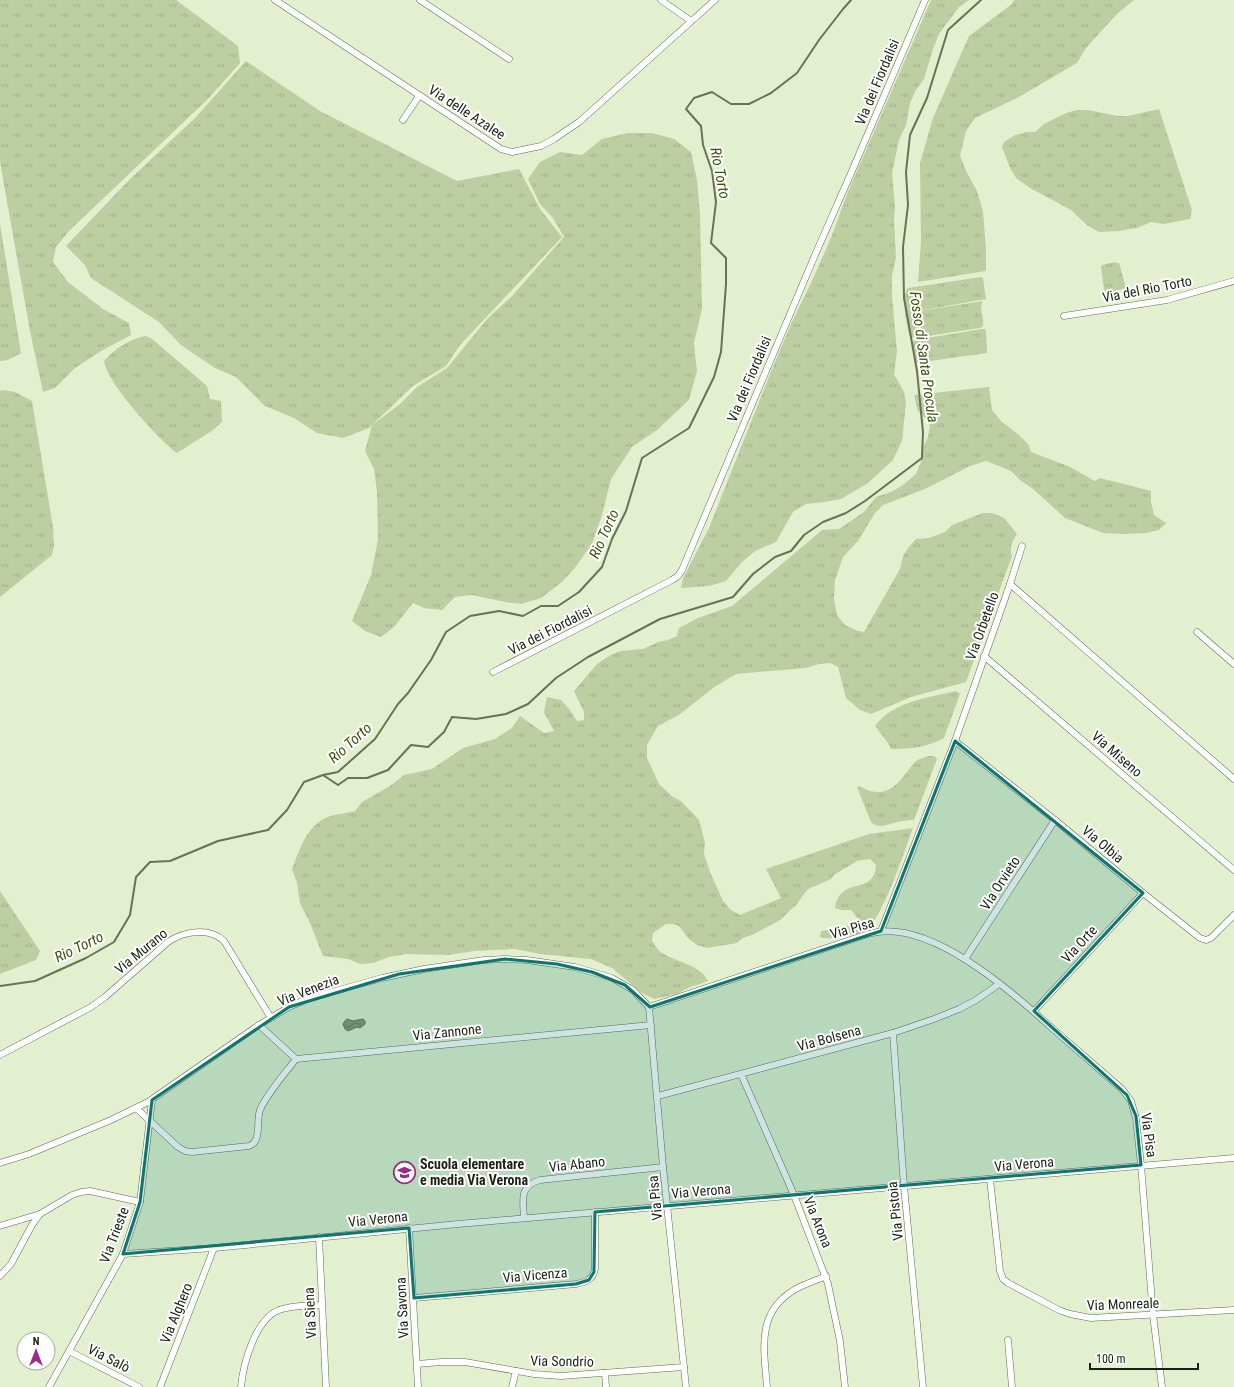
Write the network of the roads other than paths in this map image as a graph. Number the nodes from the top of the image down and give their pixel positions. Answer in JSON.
{"nodes":[{"id":1,"x":275,"y":0,"type":"edge"},
{"id":2,"x":420,"y":0,"type":"edge"},
{"id":3,"x":661,"y":0,"type":"edge"},
{"id":4,"x":715,"y":0,"type":"edge"},
{"id":5,"x":924,"y":0,"type":"edge"},
{"id":6,"x":691,"y":21,"type":"junction"},
{"id":7,"x":509,"y":59,"type":"dead end"},
{"id":8,"x":419,"y":96,"type":"junction"},
{"id":9,"x":403,"y":120,"type":"dead end"},
{"id":10,"x":1234,"y":281,"type":"edge"},
{"id":11,"x":1064,"y":316,"type":"dead end"},
{"id":12,"x":1022,"y":546,"type":"dead end"},
{"id":13,"x":1010,"y":584,"type":"junction"},
{"id":14,"x":1197,"y":632,"type":"dead end"},
{"id":15,"x":984,"y":656,"type":"junction"},
{"id":16,"x":1234,"y":664,"type":"edge"},
{"id":17,"x":493,"y":672,"type":"dead end"},
{"id":18,"x":955,"y":741,"type":"junction"},
{"id":19,"x":1234,"y":779,"type":"edge"},
{"id":20,"x":1055,"y":820,"type":"junction"},
{"id":21,"x":1234,"y":870,"type":"edge"},
{"id":22,"x":1143,"y":893,"type":"junction"},
{"id":23,"x":1234,"y":914,"type":"edge"},
{"id":24,"x":881,"y":931,"type":"junction"},
{"id":25,"x":965,"y":959,"type":"junction"},
{"id":26,"x":999,"y":984,"type":"junction"},
{"id":27,"x":649,"y":1007,"type":"junction"},
{"id":28,"x":1034,"y":1011,"type":"junction"},
{"id":29,"x":271,"y":1018,"type":"junction"},
{"id":30,"x":260,"y":1025,"type":"junction"},
{"id":31,"x":651,"y":1025,"type":"junction"},
{"id":32,"x":893,"y":1033,"type":"junction"},
{"id":33,"x":0,"y":1055,"type":"edge"},
{"id":34,"x":296,"y":1059,"type":"junction"},
{"id":35,"x":741,"y":1074,"type":"junction"},
{"id":36,"x":658,"y":1096,"type":"junction"},
{"id":37,"x":152,"y":1100,"type":"junction"},
{"id":38,"x":136,"y":1108,"type":"junction"},
{"id":39,"x":150,"y":1122,"type":"junction"},
{"id":40,"x":1234,"y":1158,"type":"edge"},
{"id":41,"x":0,"y":1164,"type":"edge"},
{"id":42,"x":1141,"y":1165,"type":"junction"},
{"id":43,"x":663,"y":1167,"type":"junction"},
{"id":44,"x":990,"y":1179,"type":"junction"},
{"id":45,"x":904,"y":1186,"type":"junction"},
{"id":46,"x":794,"y":1195,"type":"junction"},
{"id":47,"x":140,"y":1202,"type":"junction"},
{"id":48,"x":668,"y":1205,"type":"junction"},
{"id":49,"x":594,"y":1212,"type":"junction"},
{"id":50,"x":40,"y":1214,"type":"junction"},
{"id":51,"x":524,"y":1218,"type":"junction"},
{"id":52,"x":0,"y":1226,"type":"edge"},
{"id":53,"x":409,"y":1228,"type":"junction"},
{"id":54,"x":319,"y":1237,"type":"junction"},
{"id":55,"x":214,"y":1248,"type":"junction"},
{"id":56,"x":123,"y":1254,"type":"junction"},
{"id":57,"x":0,"y":1276,"type":"edge"},
{"id":58,"x":826,"y":1276,"type":"junction"},
{"id":59,"x":414,"y":1298,"type":"junction"},
{"id":60,"x":321,"y":1305,"type":"junction"},
{"id":61,"x":1234,"y":1310,"type":"edge"},
{"id":62,"x":1154,"y":1315,"type":"junction"},
{"id":63,"x":1008,"y":1340,"type":"dead end"},
{"id":64,"x":69,"y":1351,"type":"junction"},
{"id":65,"x":417,"y":1364,"type":"junction"},
{"id":66,"x":684,"y":1367,"type":"junction"},
{"id":67,"x":516,"y":1371,"type":"junction"},
{"id":68,"x":605,"y":1373,"type":"junction"},
{"id":69,"x":49,"y":1387,"type":"edge"},
{"id":70,"x":139,"y":1387,"type":"edge"},
{"id":71,"x":160,"y":1387,"type":"edge"},
{"id":72,"x":241,"y":1387,"type":"edge"},
{"id":73,"x":326,"y":1387,"type":"edge"},
{"id":74,"x":418,"y":1387,"type":"edge"},
{"id":75,"x":512,"y":1387,"type":"edge"},
{"id":76,"x":606,"y":1387,"type":"edge"},
{"id":77,"x":686,"y":1387,"type":"edge"},
{"id":78,"x":767,"y":1387,"type":"edge"},
{"id":79,"x":845,"y":1387,"type":"edge"},
{"id":80,"x":923,"y":1387,"type":"edge"},
{"id":81,"x":1012,"y":1387,"type":"edge"},
{"id":82,"x":1162,"y":1387,"type":"edge"}],
"edges":[{"from":1,"to":8,"type":"street","name":"Via delle Azalee"},
{"from":2,"to":7,"type":"street"},
{"from":3,"to":6,"type":"street"},
{"from":4,"to":6,"type":"street","name":"Via delle Azalee"},
{"from":5,"to":17,"type":"street","name":"Via dei Fiordalisi"},
{"from":6,"to":8,"type":"street","name":"Via delle Azalee"},
{"from":8,"to":9,"type":"street"},
{"from":10,"to":11,"type":"street","name":"Via del Rio Torto"},
{"from":12,"to":13,"type":"street"},
{"from":13,"to":15,"type":"street","name":"Via Orbetello"},
{"from":13,"to":19,"type":"street","name":"Via Orbetello"},
{"from":14,"to":16,"type":"street"},
{"from":15,"to":18,"type":"street","name":"Via Orbetello"},
{"from":15,"to":21,"type":"street","name":"Via Miseno"},
{"from":18,"to":20,"type":"street","name":"Via Olbia"},
{"from":18,"to":24,"type":"street","name":"Via Orbetello"},
{"from":20,"to":22,"type":"street","name":"Via Olbia"},
{"from":20,"to":25,"type":"street","name":"Via Orvieto"},
{"from":22,"to":23,"type":"street","name":"Via Olbia"},
{"from":22,"to":28,"type":"street","name":"Via Orte"},
{"from":24,"to":25,"type":"street","name":"Via Pisa"},
{"from":24,"to":27,"type":"street","name":"Via Pisa"},
{"from":25,"to":26,"type":"street","name":"Via Pisa"},
{"from":26,"to":28,"type":"street","name":"Via Pisa"},
{"from":26,"to":32,"type":"street","name":"Via Bolsena"},
{"from":27,"to":29,"type":"street","name":"Via Venezia"},
{"from":27,"to":31,"type":"street","name":"Via Pisa"},
{"from":28,"to":42,"type":"street","name":"Via Pisa"},
{"from":29,"to":30,"type":"street","name":"Via Venezia"},
{"from":29,"to":33,"type":"street","name":"Via Murano"},
{"from":30,"to":34,"type":"street"},
{"from":30,"to":37,"type":"street","name":"Via Venezia"},
{"from":31,"to":34,"type":"street","name":"Via Zannone"},
{"from":31,"to":36,"type":"street","name":"Via Pisa"},
{"from":32,"to":35,"type":"street","name":"Via Bolsena"},
{"from":32,"to":45,"type":"street","name":"Via Pistoia"},
{"from":34,"to":39,"type":"street"},
{"from":35,"to":36,"type":"street","name":"Via Bolsena"},
{"from":35,"to":46,"type":"street","name":"Via Arona"},
{"from":36,"to":43,"type":"street","name":"Via Pisa"},
{"from":37,"to":38,"type":"street","name":"Via Venezia"},
{"from":37,"to":39,"type":"street","name":"Via Trieste"},
{"from":38,"to":39,"type":"street"},
{"from":38,"to":41,"type":"street","name":"Via Venezia"},
{"from":39,"to":47,"type":"street","name":"Via Trieste"},
{"from":40,"to":42,"type":"street","name":"Via Verona"},
{"from":42,"to":44,"type":"street","name":"Via Verona"},
{"from":42,"to":62,"type":"street","name":"Via Pisa"},
{"from":43,"to":48,"type":"street","name":"Via Pisa"},
{"from":43,"to":51,"type":"street","name":"Via Abano"},
{"from":44,"to":45,"type":"street","name":"Via Verona"},
{"from":44,"to":62,"type":"street","name":"Via Monreale"},
{"from":45,"to":46,"type":"street","name":"Via Verona"},
{"from":45,"to":80,"type":"street","name":"Via Pistoia"},
{"from":46,"to":48,"type":"street","name":"Via Verona"},
{"from":46,"to":58,"type":"street","name":"Via Arona"},
{"from":47,"to":50,"type":"street"},
{"from":47,"to":56,"type":"street","name":"Via Trieste"},
{"from":48,"to":49,"type":"street","name":"Via Verona"},
{"from":48,"to":66,"type":"street","name":"Via Pisa"},
{"from":49,"to":51,"type":"street","name":"Via Verona"},
{"from":49,"to":59,"type":"street","name":"Via Vicenza"},
{"from":50,"to":52,"type":"street"},
{"from":50,"to":57,"type":"street"},
{"from":51,"to":53,"type":"street","name":"Via Verona"},
{"from":53,"to":54,"type":"street","name":"Via Verona"},
{"from":53,"to":59,"type":"street","name":"Via Savona"},
{"from":54,"to":55,"type":"street","name":"Via Verona"},
{"from":54,"to":60,"type":"street","name":"Via Siena"},
{"from":55,"to":56,"type":"street","name":"Via Verona"},
{"from":55,"to":71,"type":"street","name":"Via Alghero"},
{"from":56,"to":64,"type":"street","name":"Via Trieste"},
{"from":58,"to":78,"type":"street"},
{"from":58,"to":79,"type":"street","name":"Via Arona"},
{"from":59,"to":65,"type":"street","name":"Via Savona"},
{"from":60,"to":72,"type":"street"},
{"from":60,"to":73,"type":"street","name":"Via Siena"},
{"from":61,"to":62,"type":"street","name":"Via Monreale"},
{"from":62,"to":82,"type":"street","name":"Via Pisa"},
{"from":63,"to":81,"type":"street"},
{"from":64,"to":69,"type":"street","name":"Via Trieste"},
{"from":64,"to":70,"type":"street","name":"Via Salò"},
{"from":65,"to":67,"type":"street","name":"Via Sondrio"},
{"from":65,"to":74,"type":"street","name":"Via Savona"},
{"from":66,"to":68,"type":"street","name":"Via Sondrio"},
{"from":66,"to":77,"type":"street","name":"Via Pisa"},
{"from":67,"to":68,"type":"street","name":"Via Sondrio"},
{"from":67,"to":75,"type":"street"},
{"from":68,"to":76,"type":"street"}]}
